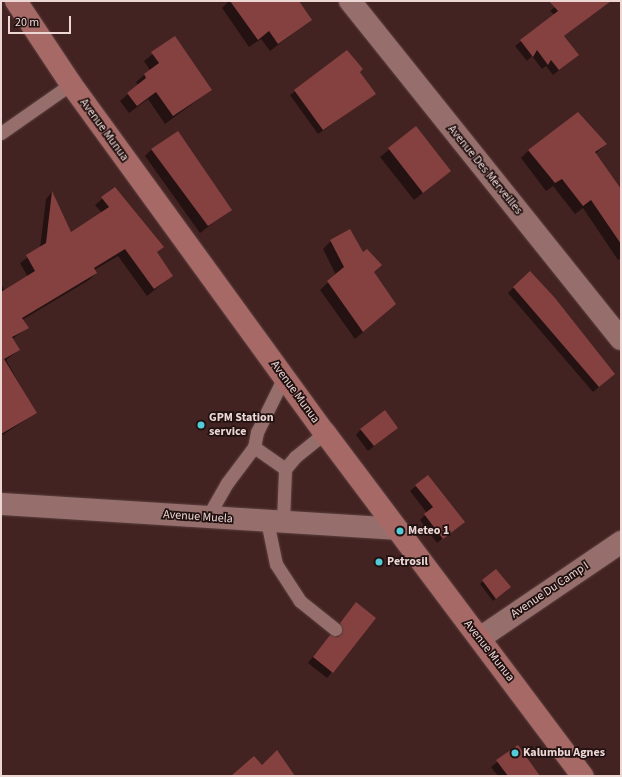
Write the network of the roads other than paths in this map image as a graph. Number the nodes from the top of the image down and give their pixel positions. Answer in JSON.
{"nodes":[{"id":1,"x":16,"y":1,"type":"edge"},
{"id":2,"x":350,"y":1,"type":"edge"},
{"id":3,"x":71,"y":84,"type":"junction"},
{"id":4,"x":1,"y":133,"type":"edge"},
{"id":5,"x":619,"y":332,"type":"edge"},
{"id":6,"x":284,"y":377,"type":"junction"},
{"id":7,"x":325,"y":433,"type":"junction"},
{"id":8,"x":254,"y":447,"type":"junction"},
{"id":9,"x":285,"y":469,"type":"junction"},
{"id":10,"x":1,"y":504,"type":"edge"},
{"id":11,"x":207,"y":518,"type":"junction"},
{"id":12,"x":275,"y":521,"type":"junction"},
{"id":13,"x":396,"y":529,"type":"junction"},
{"id":14,"x":621,"y":542,"type":"edge"},
{"id":15,"x":335,"y":630,"type":"dead end"},
{"id":16,"x":480,"y":638,"type":"junction"},
{"id":17,"x":583,"y":776,"type":"edge"}],
"edges":[{"from":1,"to":3,"type":"main road","name":"Avenue Munua"},
{"from":2,"to":5,"type":"street","name":"Avenue Des Merveilles"},
{"from":3,"to":4,"type":"lane"},
{"from":3,"to":6,"type":"main road","name":"Avenue Munua"},
{"from":6,"to":7,"type":"main road","name":"Avenue Munua"},
{"from":6,"to":8,"type":"lane"},
{"from":7,"to":9,"type":"lane"},
{"from":7,"to":13,"type":"main road","name":"Avenue Munua"},
{"from":8,"to":9,"type":"lane"},
{"from":8,"to":11,"type":"lane"},
{"from":9,"to":12,"type":"lane"},
{"from":10,"to":11,"type":"street","name":"Avenue Muela"},
{"from":11,"to":12,"type":"street","name":"Avenue Muela"},
{"from":12,"to":13,"type":"street","name":"Avenue Muela"},
{"from":12,"to":15,"type":"lane"},
{"from":13,"to":16,"type":"main road","name":"Avenue Munua"},
{"from":14,"to":16,"type":"street","name":"Avenue Du Camp I"},
{"from":16,"to":17,"type":"main road","name":"Avenue Munua"}]}
